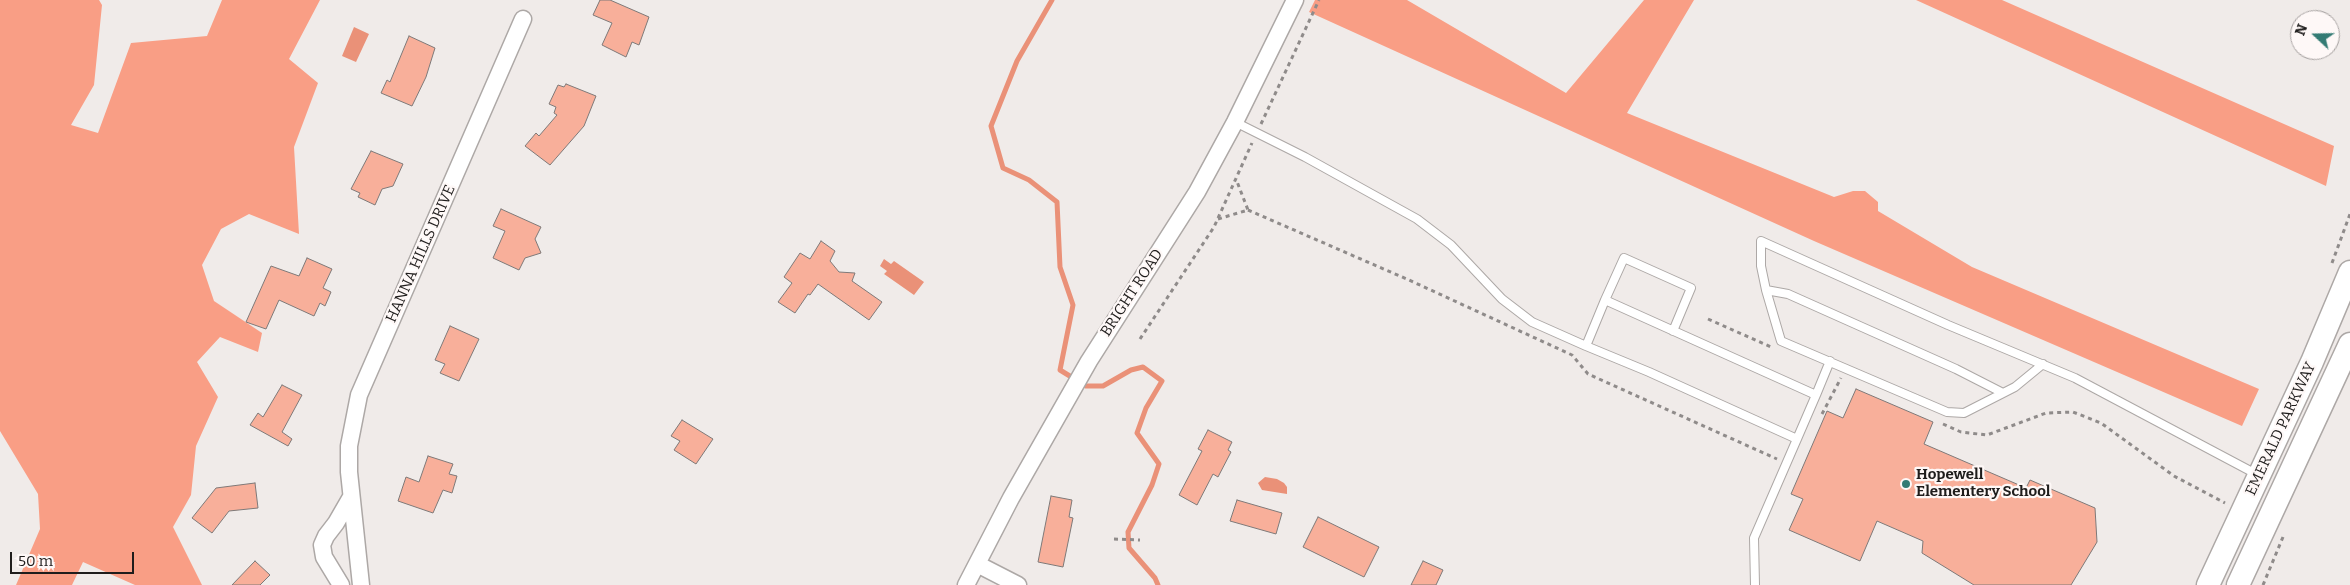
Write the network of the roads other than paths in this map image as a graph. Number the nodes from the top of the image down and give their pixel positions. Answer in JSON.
{"nodes":[{"id":1,"x":1295,"y":0,"type":"edge"},
{"id":2,"x":523,"y":19,"type":"dead end"},
{"id":3,"x":1235,"y":122,"type":"junction"},
{"id":4,"x":2350,"y":272,"type":"edge"},
{"id":5,"x":1766,"y":290,"type":"junction"},
{"id":6,"x":1605,"y":300,"type":"junction"},
{"id":7,"x":1673,"y":331,"type":"junction"},
{"id":8,"x":2350,"y":344,"type":"edge"},
{"id":9,"x":1586,"y":346,"type":"junction"},
{"id":10,"x":1830,"y":361,"type":"junction"},
{"id":11,"x":2042,"y":364,"type":"junction"},
{"id":12,"x":2003,"y":393,"type":"junction"},
{"id":13,"x":1816,"y":395,"type":"junction"},
{"id":14,"x":1797,"y":439,"type":"junction"},
{"id":15,"x":2259,"y":476,"type":"junction"},
{"id":16,"x":351,"y":497,"type":"junction"},
{"id":17,"x":977,"y":564,"type":"junction"},
{"id":18,"x":341,"y":585,"type":"edge"},
{"id":19,"x":361,"y":585,"type":"edge"},
{"id":20,"x":966,"y":585,"type":"edge"},
{"id":21,"x":1018,"y":585,"type":"edge"},
{"id":22,"x":1755,"y":585,"type":"edge"},
{"id":23,"x":2208,"y":585,"type":"edge"},
{"id":24,"x":2238,"y":585,"type":"edge"}],
"edges":[{"from":1,"to":3,"type":"street","name":"BRIGHT ROAD"},
{"from":2,"to":16,"type":"street","name":"HANNA HILLS DRIVE"},
{"from":3,"to":9,"type":"lane"},
{"from":3,"to":17,"type":"street","name":"BRIGHT ROAD"},
{"from":4,"to":15,"type":"main road","name":"EMERALD PARKWAY"},
{"from":5,"to":10,"type":"lane"},
{"from":5,"to":11,"type":"lane"},
{"from":5,"to":12,"type":"lane"},
{"from":6,"to":7,"type":"lane"},
{"from":6,"to":7,"type":"lane"},
{"from":6,"to":9,"type":"lane"},
{"from":7,"to":13,"type":"lane"},
{"from":8,"to":24,"type":"main road","name":"EMERALD PARKWAY"},
{"from":9,"to":14,"type":"lane"},
{"from":10,"to":12,"type":"lane"},
{"from":10,"to":13,"type":"lane"},
{"from":11,"to":12,"type":"lane"},
{"from":11,"to":15,"type":"lane"},
{"from":13,"to":14,"type":"lane"},
{"from":14,"to":22,"type":"lane"},
{"from":15,"to":23,"type":"main road","name":"EMERALD PARKWAY"},
{"from":16,"to":18,"type":"street"},
{"from":16,"to":19,"type":"street","name":"HANNA HILLS DRIVE"},
{"from":17,"to":20,"type":"street","name":"BRIGHT ROAD"},
{"from":17,"to":21,"type":"street"}]}
